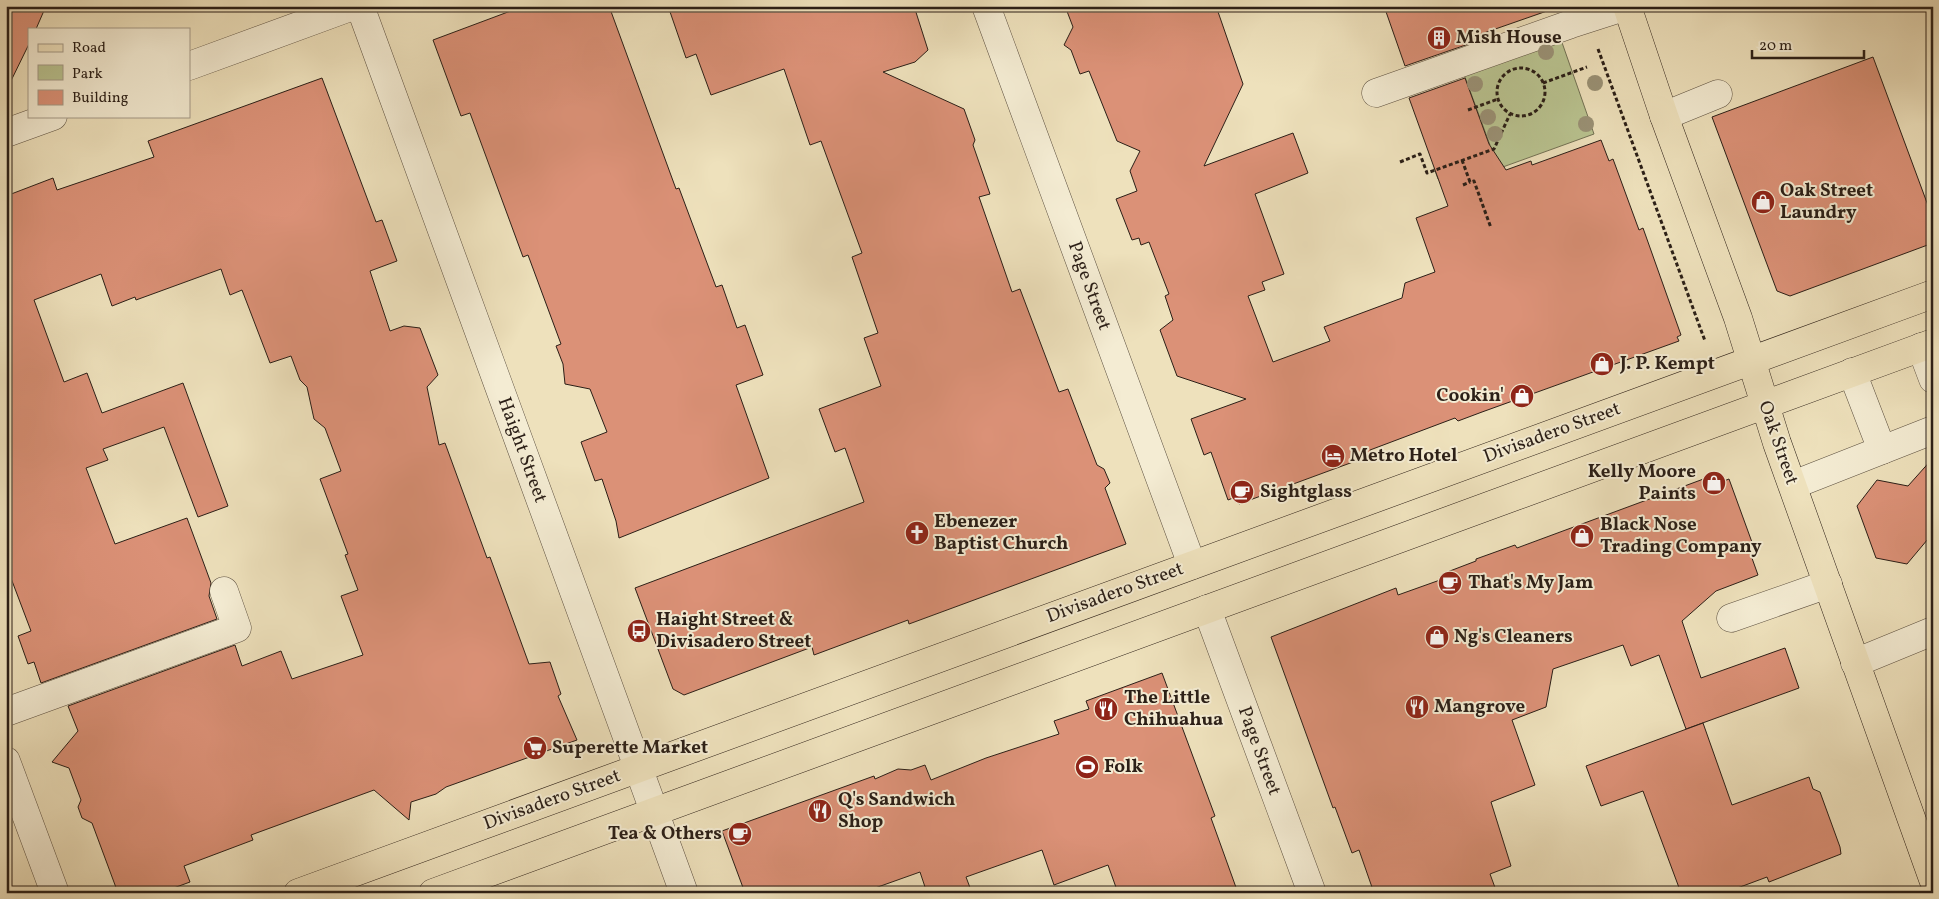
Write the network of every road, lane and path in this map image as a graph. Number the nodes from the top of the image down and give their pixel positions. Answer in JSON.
{"nodes":[{"id":1,"x":354,"y":6,"type":"edge"},
{"id":2,"x":360,"y":6,"type":"edge"},
{"id":3,"x":986,"y":6,"type":"edge"},
{"id":4,"x":1628,"y":6,"type":"edge"},
{"id":5,"x":190,"y":66,"type":"edge"},
{"id":6,"x":1587,"y":67,"type":"dead end"},
{"id":7,"x":1543,"y":83,"type":"junction"},
{"id":8,"x":1376,"y":93,"type":"dead end"},
{"id":9,"x":1718,"y":94,"type":"dead end"},
{"id":10,"x":1498,"y":99,"type":"junction"},
{"id":11,"x":1468,"y":110,"type":"dead end"},
{"id":12,"x":1510,"y":114,"type":"junction"},
{"id":13,"x":1664,"y":116,"type":"junction"},
{"id":14,"x":47,"y":118,"type":"edge"},
{"id":15,"x":6,"y":133,"type":"edge"},
{"id":16,"x":1462,"y":160,"type":"junction"},
{"id":17,"x":1400,"y":162,"type":"dead end"},
{"id":18,"x":1470,"y":182,"type":"junction"},
{"id":19,"x":1463,"y":184,"type":"dead end"},
{"id":20,"x":1491,"y":228,"type":"dead end"},
{"id":21,"x":1933,"y":294,"type":"edge"},
{"id":22,"x":1927,"y":345,"type":"edge"},
{"id":23,"x":1752,"y":360,"type":"junction"},
{"id":24,"x":1852,"y":372,"type":"junction"},
{"id":25,"x":1933,"y":379,"type":"edge"},
{"id":26,"x":1764,"y":406,"type":"junction"},
{"id":27,"x":1933,"y":430,"type":"edge"},
{"id":28,"x":1882,"y":450,"type":"junction"},
{"id":29,"x":1793,"y":485,"type":"junction"},
{"id":30,"x":1192,"y":565,"type":"junction"},
{"id":31,"x":1828,"y":584,"type":"junction"},
{"id":32,"x":224,"y":591,"type":"dead end"},
{"id":33,"x":1207,"y":609,"type":"junction"},
{"id":34,"x":1731,"y":618,"type":"dead end"},
{"id":35,"x":1933,"y":631,"type":"edge"},
{"id":36,"x":1855,"y":663,"type":"junction"},
{"id":37,"x":6,"y":712,"type":"edge"},
{"id":38,"x":6,"y":761,"type":"edge"},
{"id":39,"x":638,"y":768,"type":"junction"},
{"id":40,"x":654,"y":811,"type":"junction"},
{"id":41,"x":1933,"y":879,"type":"edge"},
{"id":42,"x":55,"y":893,"type":"edge"},
{"id":43,"x":298,"y":893,"type":"edge"},
{"id":44,"x":433,"y":893,"type":"edge"},
{"id":45,"x":684,"y":893,"type":"edge"},
{"id":46,"x":1312,"y":893,"type":"edge"}],
"edges":[{"from":1,"to":5,"type":"street"},
{"from":2,"to":39,"type":"street","name":"Haight Street"},
{"from":3,"to":30,"type":"street","name":"Page Street"},
{"from":4,"to":8,"type":"street"},
{"from":4,"to":13,"type":"main road","name":"Oak Street"},
{"from":6,"to":7,"type":"path"},
{"from":7,"to":10,"type":"path"},
{"from":7,"to":12,"type":"path"},
{"from":9,"to":13,"type":"street"},
{"from":10,"to":11,"type":"path"},
{"from":10,"to":12,"type":"path"},
{"from":12,"to":16,"type":"path"},
{"from":13,"to":23,"type":"main road","name":"Oak Street"},
{"from":14,"to":15,"type":"street"},
{"from":16,"to":17,"type":"path"},
{"from":16,"to":18,"type":"path"},
{"from":18,"to":19,"type":"path"},
{"from":18,"to":20,"type":"path"},
{"from":21,"to":23,"type":"main road","name":"Divisadero Street"},
{"from":22,"to":24,"type":"main road"},
{"from":22,"to":25,"type":"street"},
{"from":23,"to":26,"type":"main road","name":"Oak Street"},
{"from":23,"to":30,"type":"main road","name":"Divisadero Street"},
{"from":24,"to":26,"type":"main road"},
{"from":24,"to":28,"type":"street"},
{"from":26,"to":29,"type":"main road","name":"Oak Street"},
{"from":26,"to":33,"type":"main road"},
{"from":27,"to":28,"type":"street"},
{"from":28,"to":29,"type":"street"},
{"from":29,"to":31,"type":"main road","name":"Oak Street"},
{"from":30,"to":39,"type":"main road","name":"Divisadero Street"},
{"from":31,"to":34,"type":"street"},
{"from":31,"to":36,"type":"main road","name":"Oak Street"},
{"from":32,"to":37,"type":"street"},
{"from":33,"to":40,"type":"main road"},
{"from":33,"to":46,"type":"street","name":"Page Street"},
{"from":35,"to":36,"type":"street"},
{"from":36,"to":41,"type":"main road","name":"Oak Street"},
{"from":38,"to":42,"type":"street"},
{"from":39,"to":40,"type":"street","name":"Haight Street"},
{"from":39,"to":43,"type":"main road","name":"Divisadero Street"},
{"from":40,"to":44,"type":"main road"},
{"from":40,"to":45,"type":"street","name":"Haight Street"}]}
